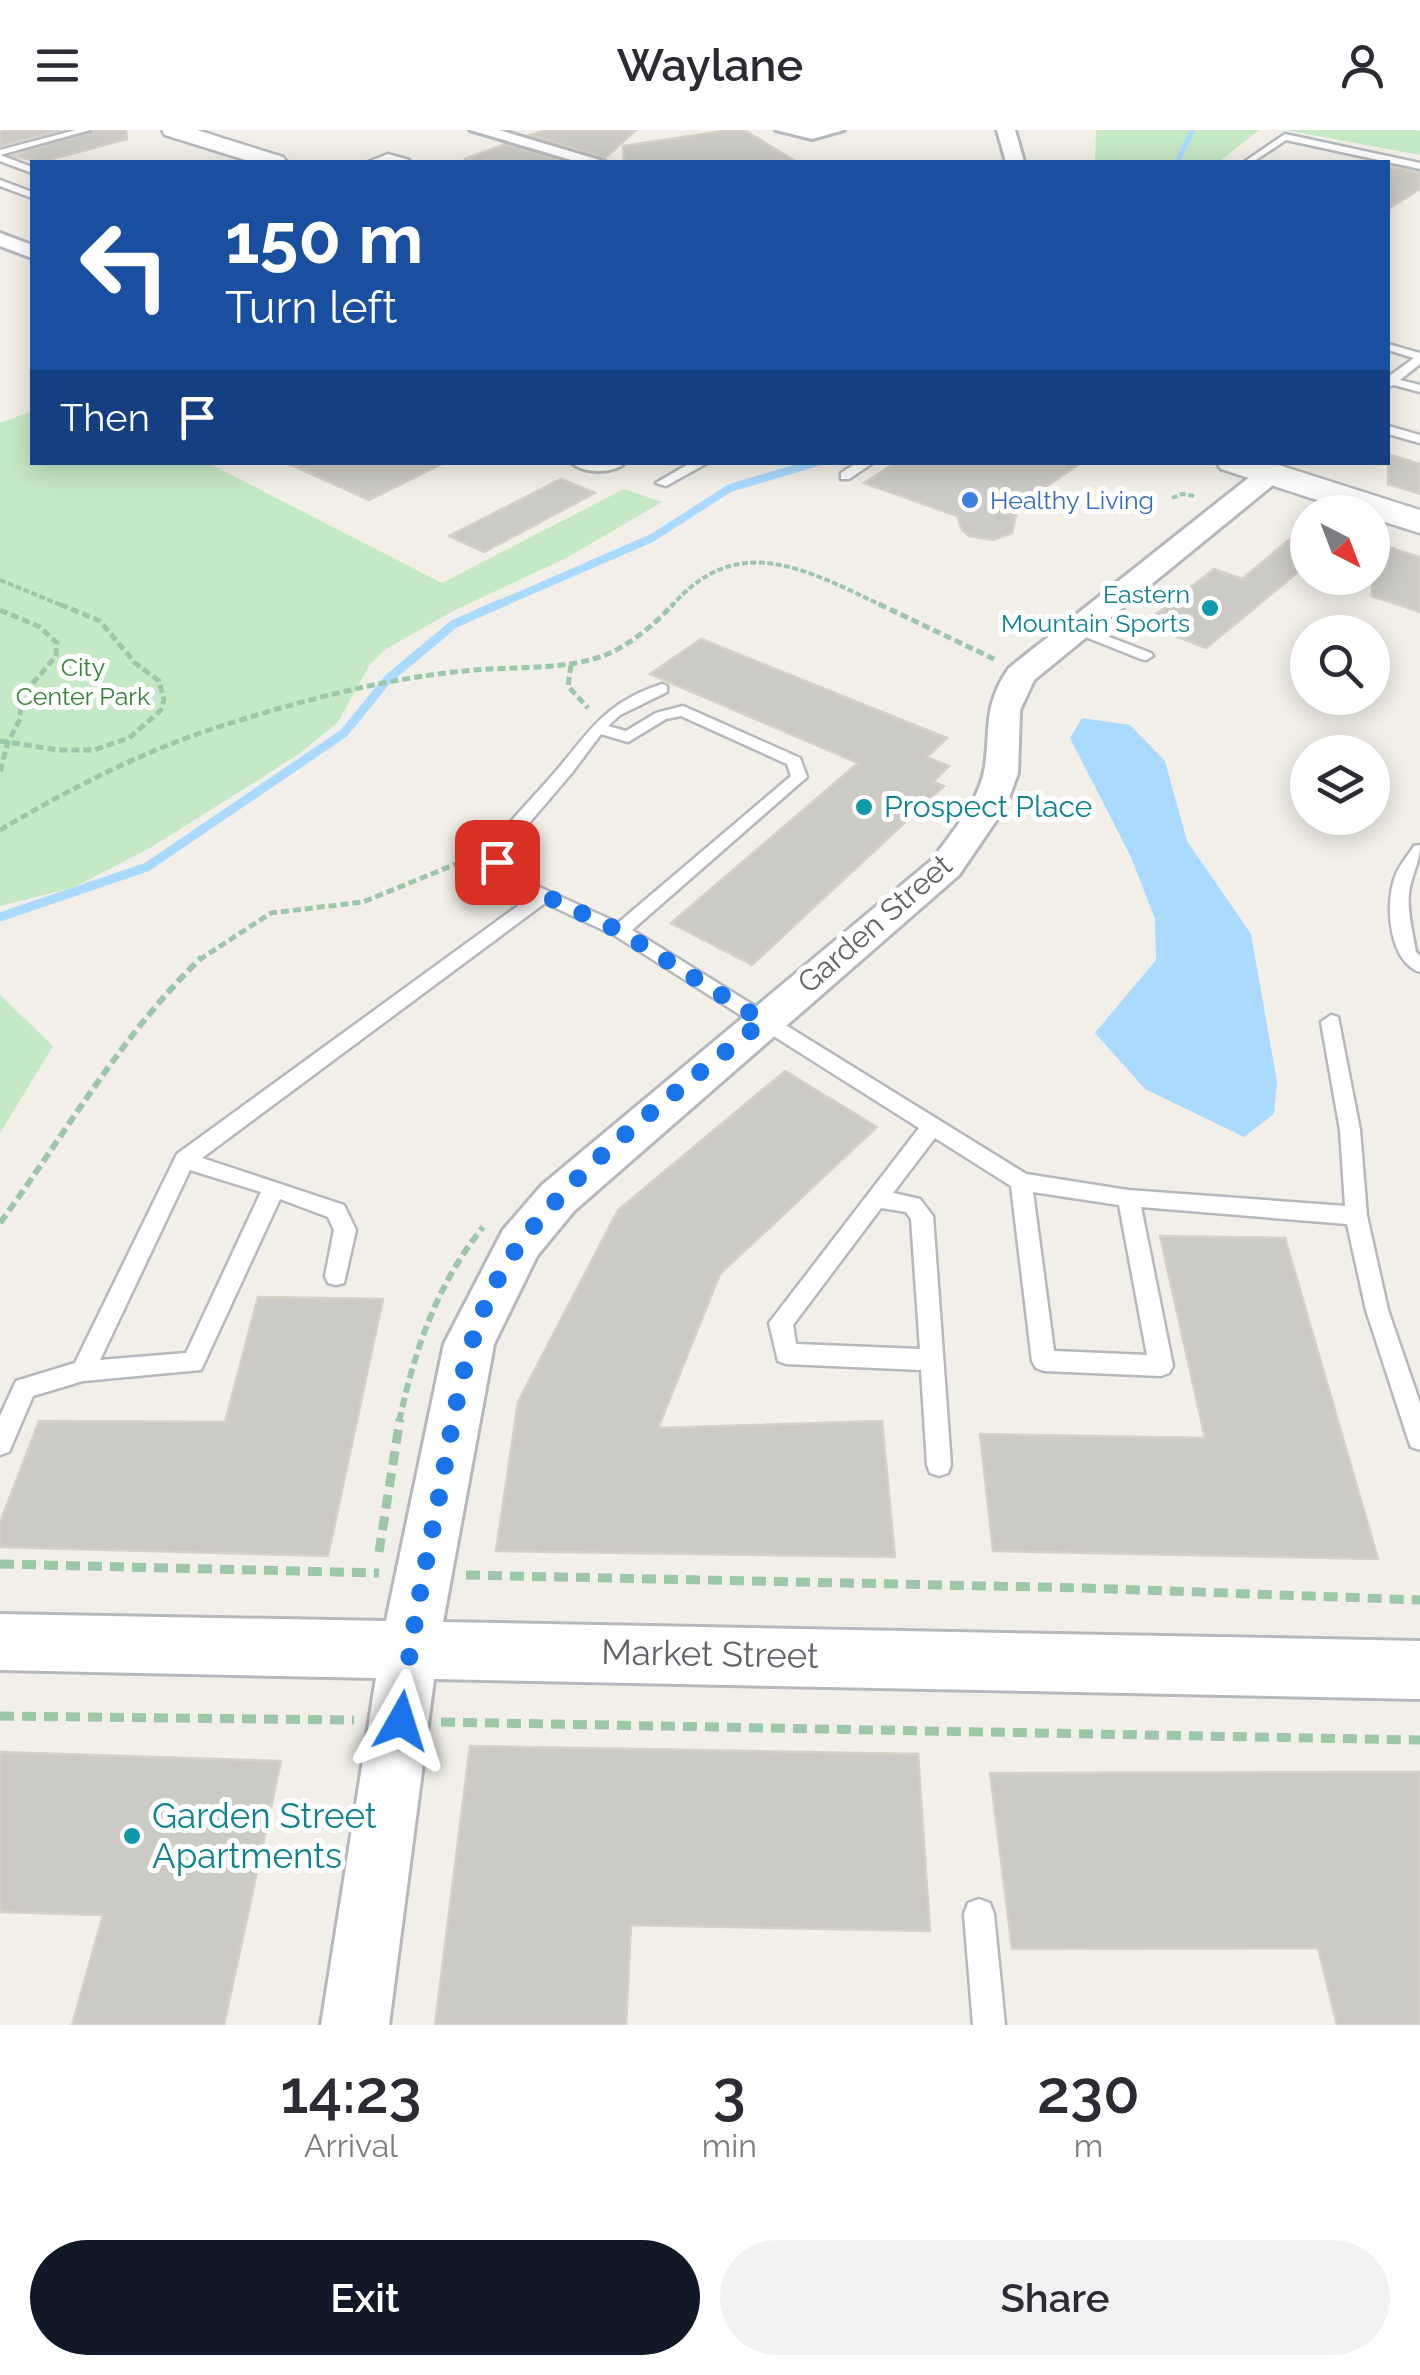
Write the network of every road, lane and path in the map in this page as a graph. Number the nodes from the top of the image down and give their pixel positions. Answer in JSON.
{"nodes":[{"id":1,"x":86,"y":130,"type":"edge"},
{"id":2,"x":141,"y":130,"type":"edge"},
{"id":3,"x":479,"y":130,"type":"edge"},
{"id":4,"x":785,"y":130,"type":"edge"},
{"id":5,"x":835,"y":130,"type":"edge"},
{"id":6,"x":1006,"y":130,"type":"edge"},
{"id":7,"x":192,"y":132,"type":"edge"},
{"id":8,"x":566,"y":134,"type":"dead end"},
{"id":9,"x":544,"y":148,"type":"junction"},
{"id":10,"x":0,"y":156,"type":"edge"},
{"id":11,"x":237,"y":160,"type":"edge"},
{"id":12,"x":269,"y":160,"type":"edge"},
{"id":13,"x":589,"y":160,"type":"edge"},
{"id":14,"x":1015,"y":160,"type":"edge"},
{"id":15,"x":1251,"y":160,"type":"edge"},
{"id":16,"x":1420,"y":166,"type":"edge"},
{"id":17,"x":30,"y":169,"type":"edge"},
{"id":18,"x":0,"y":182,"type":"edge"},
{"id":19,"x":30,"y":194,"type":"edge"},
{"id":20,"x":0,"y":240,"type":"edge"},
{"id":21,"x":30,"y":251,"type":"edge"},
{"id":22,"x":1390,"y":348,"type":"edge"},
{"id":23,"x":1420,"y":357,"type":"edge"},
{"id":24,"x":1390,"y":381,"type":"edge"},
{"id":25,"x":1390,"y":382,"type":"edge"},
{"id":26,"x":1420,"y":390,"type":"edge"},
{"id":27,"x":1390,"y":430,"type":"edge"},
{"id":28,"x":1420,"y":439,"type":"edge"},
{"id":29,"x":697,"y":465,"type":"edge"},
{"id":30,"x":863,"y":465,"type":"edge"},
{"id":31,"x":1242,"y":474,"type":"edge"},
{"id":32,"x":845,"y":476,"type":"dead end"},
{"id":33,"x":662,"y":483,"type":"dead end"},
{"id":34,"x":1298,"y":495,"type":"edge"},
{"id":35,"x":1172,"y":498,"type":"dead end"},
{"id":36,"x":1420,"y":522,"type":"edge"},
{"id":37,"x":1390,"y":528,"type":"edge"},
{"id":38,"x":1420,"y":537,"type":"edge"},
{"id":39,"x":0,"y":580,"type":"edge"},
{"id":40,"x":0,"y":610,"type":"edge"},
{"id":41,"x":1078,"y":628,"type":"junction"},
{"id":42,"x":1146,"y":656,"type":"dead end"},
{"id":43,"x":571,"y":664,"type":"junction"},
{"id":44,"x":1004,"y":664,"type":"dead end"},
{"id":45,"x":662,"y":690,"type":"dead end"},
{"id":46,"x":604,"y":722,"type":"junction"},
{"id":47,"x":4,"y":741,"type":"edge"},
{"id":48,"x":0,"y":772,"type":"edge"},
{"id":49,"x":0,"y":830,"type":"edge"},
{"id":50,"x":497,"y":849,"type":"junction"},
{"id":51,"x":1420,"y":850,"type":"edge"},
{"id":52,"x":542,"y":897,"type":"junction"},
{"id":53,"x":620,"y":931,"type":"junction"},
{"id":54,"x":1420,"y":966,"type":"edge"},
{"id":55,"x":763,"y":1021,"type":"junction"},
{"id":56,"x":1331,"y":1022,"type":"dead end"},
{"id":57,"x":933,"y":1126,"type":"junction"},
{"id":58,"x":184,"y":1160,"type":"junction"},
{"id":59,"x":1022,"y":1182,"type":"junction"},
{"id":60,"x":274,"y":1188,"type":"junction"},
{"id":61,"x":1128,"y":1198,"type":"junction"},
{"id":62,"x":876,"y":1199,"type":"junction"},
{"id":63,"x":1356,"y":1216,"type":"junction"},
{"id":64,"x":0,"y":1223,"type":"edge"},
{"id":65,"x":336,"y":1276,"type":"dead end"},
{"id":66,"x":932,"y":1360,"type":"junction"},
{"id":67,"x":83,"y":1371,"type":"junction"},
{"id":68,"x":1420,"y":1439,"type":"edge"},
{"id":69,"x":0,"y":1444,"type":"edge"},
{"id":70,"x":939,"y":1466,"type":"dead end"},
{"id":71,"x":0,"y":1564,"type":"edge"},
{"id":72,"x":423,"y":1575,"type":"junction"},
{"id":73,"x":1420,"y":1600,"type":"edge"},
{"id":74,"x":0,"y":1642,"type":"edge"},
{"id":75,"x":409,"y":1650,"type":"junction"},
{"id":76,"x":1420,"y":1670,"type":"edge"},
{"id":77,"x":0,"y":1716,"type":"edge"},
{"id":78,"x":401,"y":1721,"type":"junction"},
{"id":79,"x":1420,"y":1740,"type":"edge"},
{"id":80,"x":979,"y":1914,"type":"dead end"},
{"id":81,"x":355,"y":2025,"type":"edge"},
{"id":82,"x":989,"y":2025,"type":"edge"}],
"edges":[{"from":1,"to":10,"type":"lane"},
{"from":2,"to":11,"type":"main road"},
{"from":3,"to":9,"type":"street"},
{"from":4,"to":5,"type":"street"},
{"from":6,"to":14,"type":"street"},
{"from":7,"to":12,"type":"main road"},
{"from":8,"to":9,"type":"street"},
{"from":9,"to":13,"type":"street"},
{"from":10,"to":17,"type":"lane"},
{"from":15,"to":16,"type":"lane"},
{"from":18,"to":19,"type":"lane"},
{"from":20,"to":21,"type":"street"},
{"from":22,"to":23,"type":"lane"},
{"from":23,"to":24,"type":"lane"},
{"from":25,"to":26,"type":"lane"},
{"from":27,"to":28,"type":"lane"},
{"from":29,"to":33,"type":"lane"},
{"from":30,"to":32,"type":"lane"},
{"from":31,"to":34,"type":"main road"},
{"from":31,"to":35,"type":"path"},
{"from":31,"to":36,"type":"main road"},
{"from":31,"to":41,"type":"street","name":"Garden Street"},
{"from":37,"to":38,"type":"main road"},
{"from":39,"to":47,"type":"path"},
{"from":40,"to":47,"type":"path"},
{"from":41,"to":42,"type":"lane"},
{"from":41,"to":55,"type":"street","name":"Garden Street"},
{"from":43,"to":44,"type":"path"},
{"from":43,"to":46,"type":"path"},
{"from":43,"to":49,"type":"path"},
{"from":45,"to":46,"type":"lane"},
{"from":46,"to":50,"type":"lane"},
{"from":46,"to":53,"type":"lane"},
{"from":47,"to":48,"type":"path"},
{"from":50,"to":52,"type":"lane"},
{"from":50,"to":64,"type":"path"},
{"from":51,"to":54,"type":"lane"},
{"from":52,"to":53,"type":"lane"},
{"from":52,"to":58,"type":"lane"},
{"from":53,"to":55,"type":"lane"},
{"from":55,"to":57,"type":"lane"},
{"from":55,"to":72,"type":"street","name":"Garden Street"},
{"from":56,"to":63,"type":"lane"},
{"from":57,"to":59,"type":"lane"},
{"from":57,"to":62,"type":"lane"},
{"from":58,"to":60,"type":"lane"},
{"from":58,"to":67,"type":"lane"},
{"from":59,"to":61,"type":"lane"},
{"from":59,"to":61,"type":"lane"},
{"from":60,"to":65,"type":"lane"},
{"from":60,"to":67,"type":"lane"},
{"from":61,"to":63,"type":"lane"},
{"from":62,"to":66,"type":"lane"},
{"from":62,"to":66,"type":"lane"},
{"from":63,"to":68,"type":"lane"},
{"from":66,"to":70,"type":"lane"},
{"from":67,"to":69,"type":"lane"},
{"from":71,"to":72,"type":"path"},
{"from":72,"to":73,"type":"path"},
{"from":72,"to":75,"type":"street","name":"Garden Street"},
{"from":74,"to":75,"type":"street","name":"Market Street"},
{"from":75,"to":76,"type":"street","name":"Market Street"},
{"from":75,"to":78,"type":"street","name":"Garden Street"},
{"from":77,"to":78,"type":"path"},
{"from":78,"to":79,"type":"path"},
{"from":78,"to":81,"type":"street","name":"Garden Street"},
{"from":80,"to":82,"type":"lane"}]}
